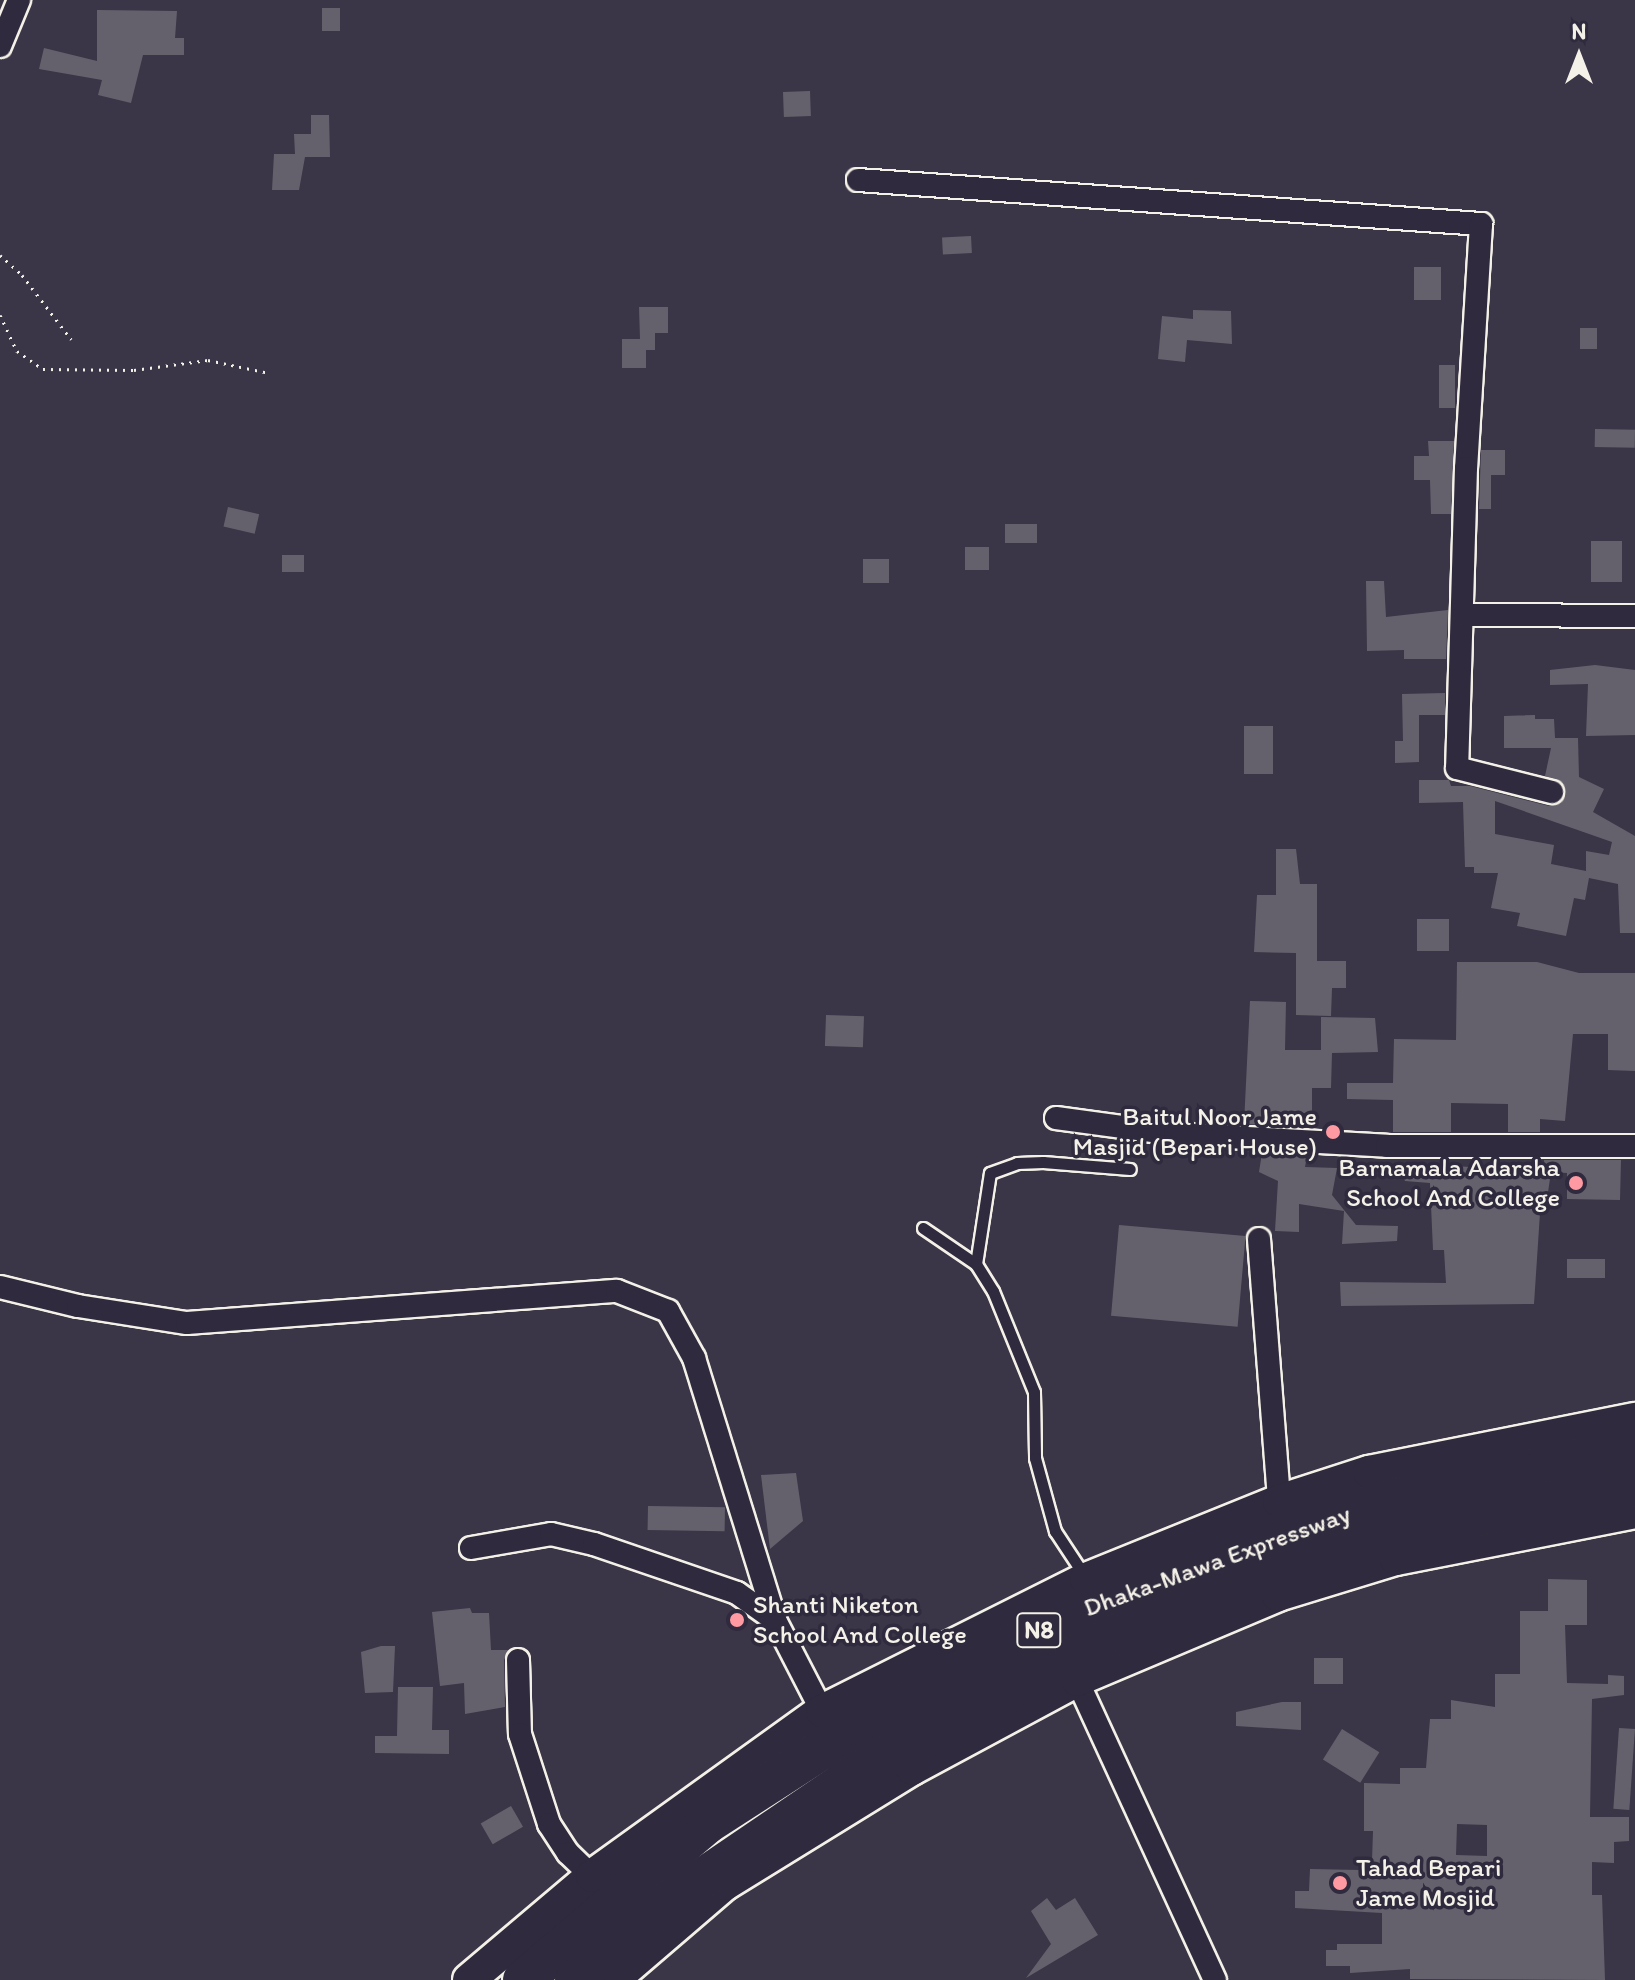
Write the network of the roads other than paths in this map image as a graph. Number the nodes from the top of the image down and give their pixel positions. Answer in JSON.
{"nodes":[{"id":1,"x":19,"y":0,"type":"edge"},
{"id":2,"x":0,"y":46,"type":"edge"},
{"id":3,"x":858,"y":180,"type":"dead end"},
{"id":4,"x":1464,"y":615,"type":"junction"},
{"id":5,"x":1635,"y":616,"type":"edge"},
{"id":6,"x":1552,"y":792,"type":"dead end"},
{"id":7,"x":1056,"y":1118,"type":"dead end"},
{"id":8,"x":1635,"y":1146,"type":"edge"},
{"id":9,"x":1130,"y":1169,"type":"dead end"},
{"id":10,"x":923,"y":1228,"type":"dead end"},
{"id":11,"x":1259,"y":1239,"type":"dead end"},
{"id":12,"x":976,"y":1264,"type":"junction"},
{"id":13,"x":0,"y":1287,"type":"edge"},
{"id":14,"x":1635,"y":1419,"type":"edge"},
{"id":15,"x":1635,"y":1447,"type":"edge"},
{"id":16,"x":1635,"y":1486,"type":"edge"},
{"id":17,"x":1279,"y":1501,"type":"junction"},
{"id":18,"x":1635,"y":1512,"type":"edge"},
{"id":19,"x":471,"y":1548,"type":"dead end"},
{"id":20,"x":1086,"y":1579,"type":"junction"},
{"id":21,"x":775,"y":1620,"type":"junction"},
{"id":22,"x":518,"y":1660,"type":"dead end"},
{"id":23,"x":1077,"y":1680,"type":"junction"},
{"id":24,"x":822,"y":1711,"type":"junction"},
{"id":25,"x":592,"y":1876,"type":"junction"},
{"id":26,"x":469,"y":1980,"type":"edge"},
{"id":27,"x":523,"y":1980,"type":"edge"},
{"id":28,"x":575,"y":1980,"type":"edge"},
{"id":29,"x":613,"y":1980,"type":"edge"},
{"id":30,"x":1215,"y":1980,"type":"edge"}],
"edges":[{"from":1,"to":2,"type":"street"},
{"from":3,"to":4,"type":"street"},
{"from":4,"to":5,"type":"street"},
{"from":4,"to":6,"type":"street"},
{"from":7,"to":8,"type":"street"},
{"from":9,"to":12,"type":"lane"},
{"from":10,"to":12,"type":"lane"},
{"from":11,"to":17,"type":"street"},
{"from":12,"to":20,"type":"lane"},
{"from":13,"to":21,"type":"street"},
{"from":14,"to":17,"type":"main road"},
{"from":15,"to":27,"type":"highway","name":"Dhaka-Mawa Expressway","number":"N8"},
{"from":16,"to":28,"type":"highway","name":"Dhaka-Mawa Expressway","number":"N8"},
{"from":17,"to":20,"type":"main road"},
{"from":18,"to":23,"type":"main road"},
{"from":19,"to":21,"type":"street"},
{"from":20,"to":24,"type":"main road"},
{"from":21,"to":24,"type":"street"},
{"from":22,"to":25,"type":"street"},
{"from":23,"to":29,"type":"main road"},
{"from":23,"to":30,"type":"street"},
{"from":24,"to":25,"type":"main road"},
{"from":25,"to":26,"type":"main road"}]}
